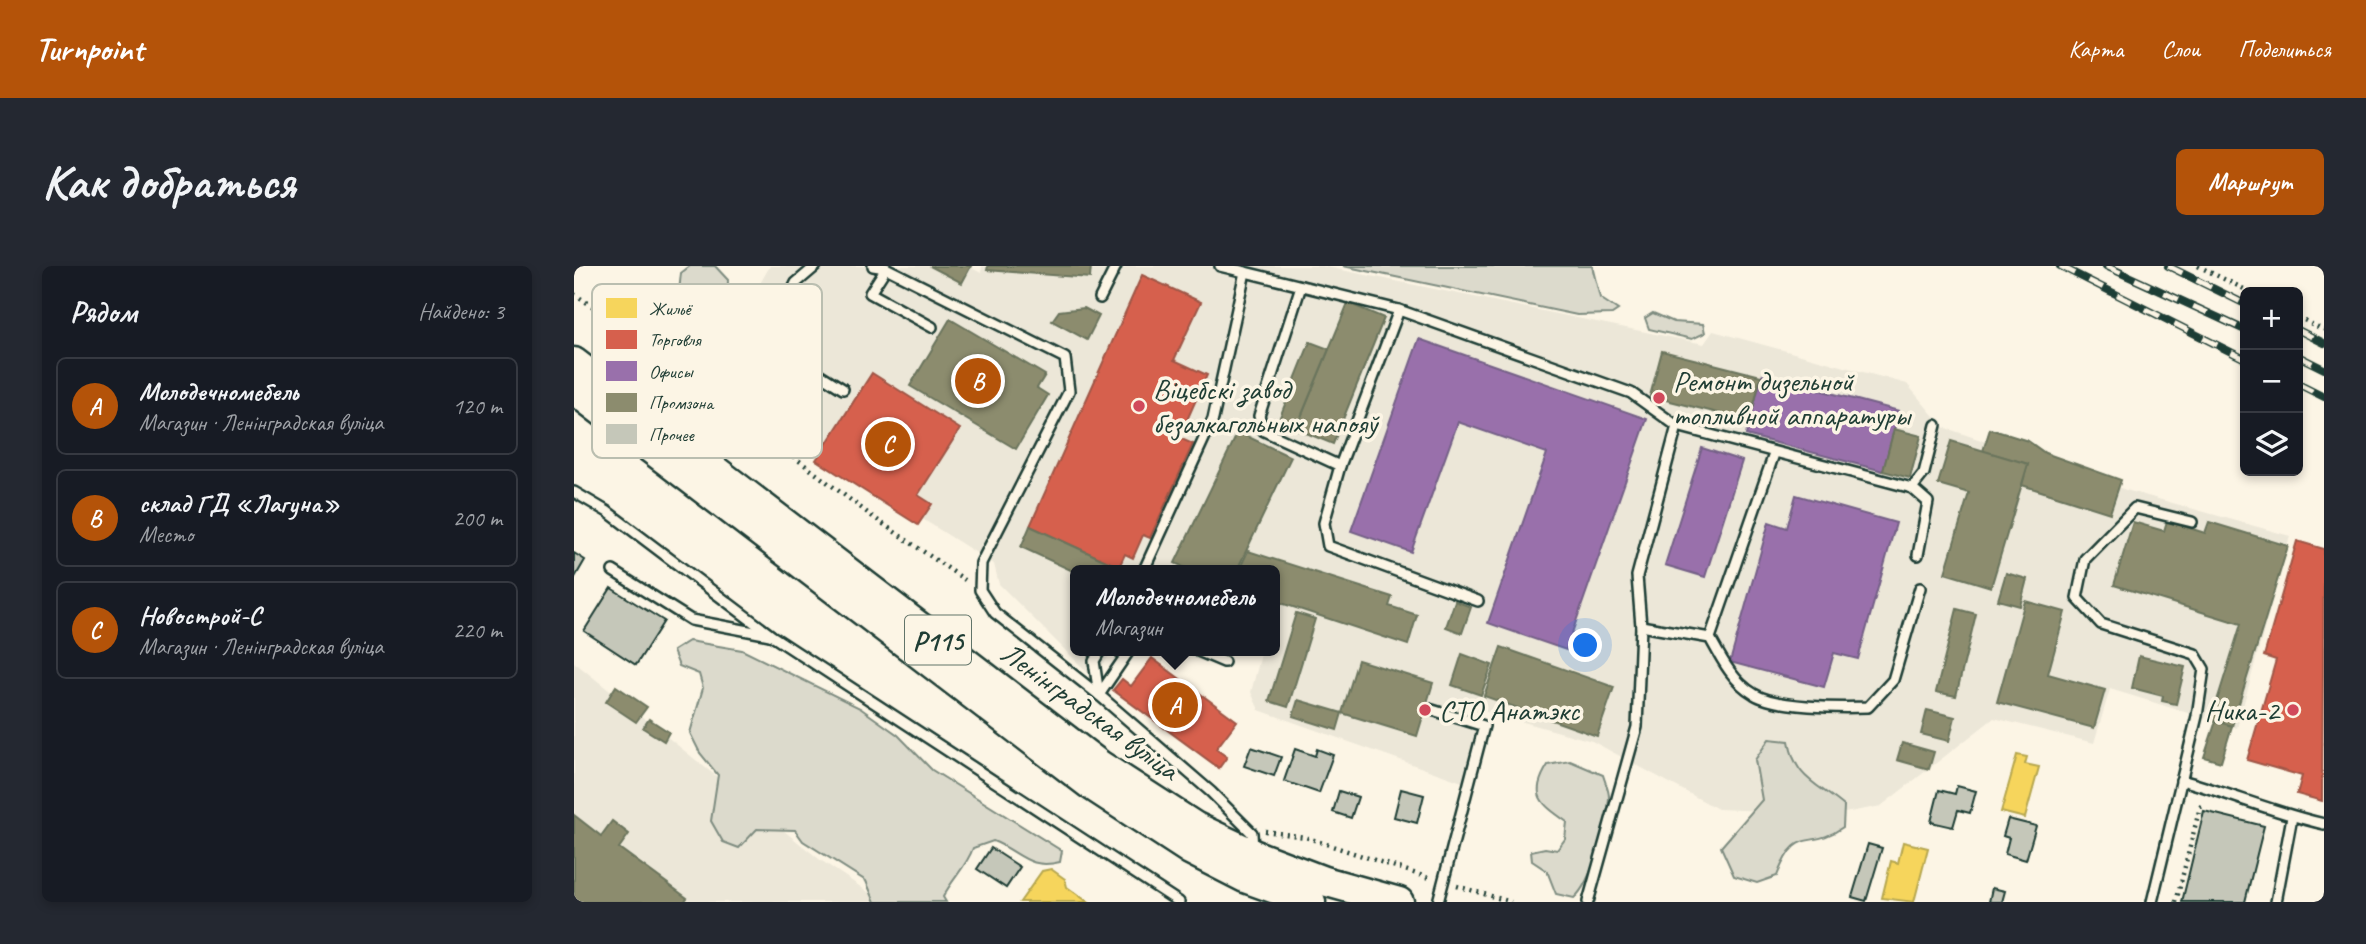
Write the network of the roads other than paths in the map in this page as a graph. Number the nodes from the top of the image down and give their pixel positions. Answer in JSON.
{"nodes":[{"id":1,"x":816,"y":266,"type":"edge"},
{"id":2,"x":873,"y":266,"type":"edge"},
{"id":3,"x":1116,"y":266,"type":"edge"},
{"id":4,"x":1220,"y":266,"type":"edge"},
{"id":5,"x":886,"y":268,"type":"edge"},
{"id":6,"x":1245,"y":272,"type":"junction"},
{"id":7,"x":796,"y":284,"type":"edge"},
{"id":8,"x":1301,"y":286,"type":"junction"},
{"id":9,"x":1100,"y":298,"type":"dead end"},
{"id":10,"x":1399,"y":310,"type":"junction"},
{"id":11,"x":932,"y":327,"type":"dead end"},
{"id":12,"x":574,"y":362,"type":"edge"},
{"id":13,"x":592,"y":376,"type":"edge"},
{"id":14,"x":822,"y":376,"type":"edge"},
{"id":15,"x":843,"y":389,"type":"dead end"},
{"id":16,"x":574,"y":390,"type":"edge"},
{"id":17,"x":592,"y":404,"type":"edge"},
{"id":18,"x":1936,"y":425,"type":"dead end"},
{"id":19,"x":1677,"y":426,"type":"junction"},
{"id":20,"x":1774,"y":454,"type":"junction"},
{"id":21,"x":663,"y":458,"type":"edge"},
{"id":22,"x":699,"y":458,"type":"edge"},
{"id":23,"x":1340,"y":466,"type":"junction"},
{"id":24,"x":1912,"y":488,"type":"junction"},
{"id":25,"x":574,"y":492,"type":"edge"},
{"id":26,"x":2192,"y":522,"type":"dead end"},
{"id":27,"x":1918,"y":555,"type":"dead end"},
{"id":28,"x":1146,"y":565,"type":"edge"},
{"id":29,"x":613,"y":572,"type":"dead end"},
{"id":30,"x":1920,"y":588,"type":"dead end"},
{"id":31,"x":1478,"y":601,"type":"dead end"},
{"id":32,"x":1641,"y":626,"type":"junction"},
{"id":33,"x":772,"y":636,"type":"junction"},
{"id":34,"x":1710,"y":638,"type":"junction"},
{"id":35,"x":1097,"y":656,"type":"edge"},
{"id":36,"x":1126,"y":656,"type":"edge"},
{"id":37,"x":1210,"y":656,"type":"edge"},
{"id":38,"x":1224,"y":662,"type":"dead end"},
{"id":39,"x":1100,"y":695,"type":"junction"},
{"id":40,"x":1429,"y":709,"type":"dead end"},
{"id":41,"x":2181,"y":780,"type":"junction"},
{"id":42,"x":2292,"y":817,"type":"junction"},
{"id":43,"x":2324,"y":824,"type":"edge"},
{"id":44,"x":1253,"y":854,"type":"junction"},
{"id":45,"x":1179,"y":902,"type":"edge"},
{"id":46,"x":1311,"y":902,"type":"edge"},
{"id":47,"x":1399,"y":902,"type":"edge"},
{"id":48,"x":1438,"y":902,"type":"edge"},
{"id":49,"x":1588,"y":902,"type":"edge"},
{"id":50,"x":2151,"y":902,"type":"edge"},
{"id":51,"x":2276,"y":902,"type":"edge"}],
"edges":[{"from":1,"to":7,"type":"lane"},
{"from":2,"to":5,"type":"lane"},
{"from":3,"to":9,"type":"lane"},
{"from":4,"to":6,"type":"lane"},
{"from":5,"to":11,"type":"lane"},
{"from":5,"to":39,"type":"lane"},
{"from":6,"to":8,"type":"lane"},
{"from":6,"to":28,"type":"lane"},
{"from":8,"to":10,"type":"lane"},
{"from":8,"to":23,"type":"lane"},
{"from":10,"to":19,"type":"lane"},
{"from":10,"to":23,"type":"lane"},
{"from":12,"to":13,"type":"main road","name":"Ленінградская вуліца","number":"Р115"},
{"from":14,"to":15,"type":"lane"},
{"from":16,"to":17,"type":"main road","name":"Ленінградская вуліца","number":"Р115"},
{"from":18,"to":24,"type":"lane"},
{"from":19,"to":20,"type":"lane"},
{"from":19,"to":32,"type":"lane"},
{"from":20,"to":24,"type":"lane"},
{"from":20,"to":34,"type":"lane"},
{"from":21,"to":46,"type":"main road","name":"Ленінградская вуліца","number":"Р115"},
{"from":22,"to":44,"type":"main road","name":"Ленінградская вуліца","number":"Р115"},
{"from":23,"to":31,"type":"lane"},
{"from":24,"to":27,"type":"lane"},
{"from":25,"to":33,"type":"lane"},
{"from":26,"to":41,"type":"lane"},
{"from":29,"to":33,"type":"lane"},
{"from":30,"to":34,"type":"lane"},
{"from":32,"to":34,"type":"lane"},
{"from":32,"to":49,"type":"lane"},
{"from":33,"to":45,"type":"lane"},
{"from":35,"to":39,"type":"lane"},
{"from":36,"to":39,"type":"lane"},
{"from":37,"to":38,"type":"lane"},
{"from":39,"to":44,"type":"lane"},
{"from":40,"to":48,"type":"lane"},
{"from":41,"to":42,"type":"lane"},
{"from":41,"to":50,"type":"lane"},
{"from":42,"to":43,"type":"lane"},
{"from":42,"to":51,"type":"lane"},
{"from":44,"to":47,"type":"main road","name":"Ленінградская вуліца","number":"Р115"}]}
